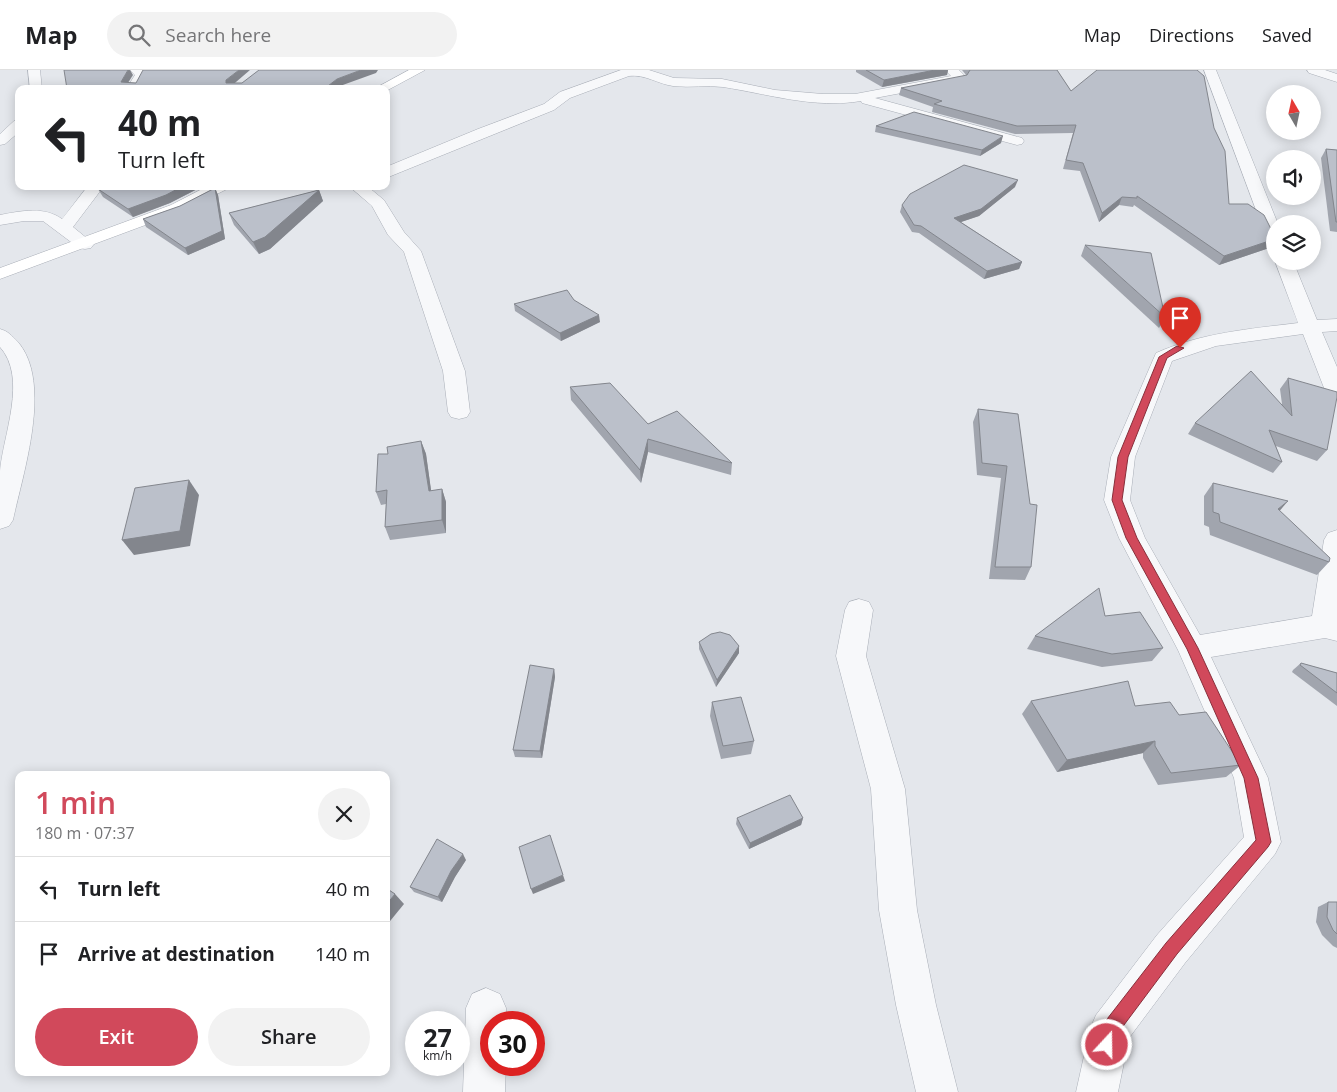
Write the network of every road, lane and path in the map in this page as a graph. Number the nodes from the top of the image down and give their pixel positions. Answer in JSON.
{"nodes":[{"id":1,"x":34,"y":70,"type":"edge"},
{"id":2,"x":136,"y":70,"type":"edge"},
{"id":3,"x":419,"y":70,"type":"edge"},
{"id":4,"x":705,"y":70,"type":"edge"},
{"id":5,"x":951,"y":70,"type":"edge"},
{"id":6,"x":1210,"y":70,"type":"edge"},
{"id":7,"x":1313,"y":70,"type":"edge"},
{"id":8,"x":1337,"y":78,"type":"edge"},
{"id":9,"x":36,"y":85,"type":"edge"},
{"id":10,"x":135,"y":85,"type":"edge"},
{"id":11,"x":388,"y":85,"type":"edge"},
{"id":12,"x":740,"y":88,"type":"junction"},
{"id":13,"x":855,"y":98,"type":"junction"},
{"id":14,"x":15,"y":128,"type":"edge"},
{"id":15,"x":0,"y":141,"type":"edge"},
{"id":16,"x":1017,"y":141,"type":"dead end"},
{"id":17,"x":390,"y":171,"type":"edge"},
{"id":18,"x":93,"y":190,"type":"edge"},
{"id":19,"x":213,"y":190,"type":"edge"},
{"id":20,"x":362,"y":190,"type":"edge"},
{"id":21,"x":1266,"y":215,"type":"edge"},
{"id":22,"x":0,"y":220,"type":"edge"},
{"id":23,"x":63,"y":229,"type":"junction"},
{"id":24,"x":85,"y":244,"type":"junction"},
{"id":25,"x":1288,"y":270,"type":"edge"},
{"id":26,"x":0,"y":274,"type":"edge"},
{"id":27,"x":1337,"y":326,"type":"edge"},
{"id":28,"x":1310,"y":327,"type":"junction"},
{"id":29,"x":0,"y":335,"type":"edge"},
{"id":30,"x":1337,"y":393,"type":"edge"},
{"id":31,"x":459,"y":412,"type":"dead end"},
{"id":32,"x":0,"y":520,"type":"edge"},
{"id":33,"x":1337,"y":540,"type":"edge"},
{"id":34,"x":859,"y":610,"type":"dead end"},
{"id":35,"x":1331,"y":627,"type":"edge"},
{"id":36,"x":1192,"y":648,"type":"junction"},
{"id":37,"x":486,"y":1008,"type":"dead end"},
{"id":38,"x":484,"y":1092,"type":"edge"},
{"id":39,"x":937,"y":1092,"type":"edge"},
{"id":40,"x":1097,"y":1092,"type":"edge"}],
"edges":[{"from":1,"to":9,"type":"street"},
{"from":2,"to":10,"type":"street"},
{"from":3,"to":11,"type":"street"},
{"from":4,"to":12,"type":"street"},
{"from":5,"to":13,"type":"street"},
{"from":6,"to":21,"type":"street"},
{"from":7,"to":8,"type":"street"},
{"from":12,"to":13,"type":"street"},
{"from":12,"to":17,"type":"street"},
{"from":13,"to":16,"type":"street"},
{"from":14,"to":15,"type":"street"},
{"from":18,"to":23,"type":"street"},
{"from":19,"to":24,"type":"street"},
{"from":20,"to":31,"type":"street"},
{"from":22,"to":23,"type":"street"},
{"from":23,"to":24,"type":"street"},
{"from":24,"to":26,"type":"street"},
{"from":25,"to":28,"type":"street"},
{"from":27,"to":28,"type":"street"},
{"from":28,"to":30,"type":"street"},
{"from":28,"to":36,"type":"street"},
{"from":29,"to":32,"type":"street"},
{"from":33,"to":35,"type":"street"},
{"from":34,"to":39,"type":"street"},
{"from":35,"to":36,"type":"street"},
{"from":36,"to":40,"type":"street"},
{"from":37,"to":38,"type":"street"}]}
